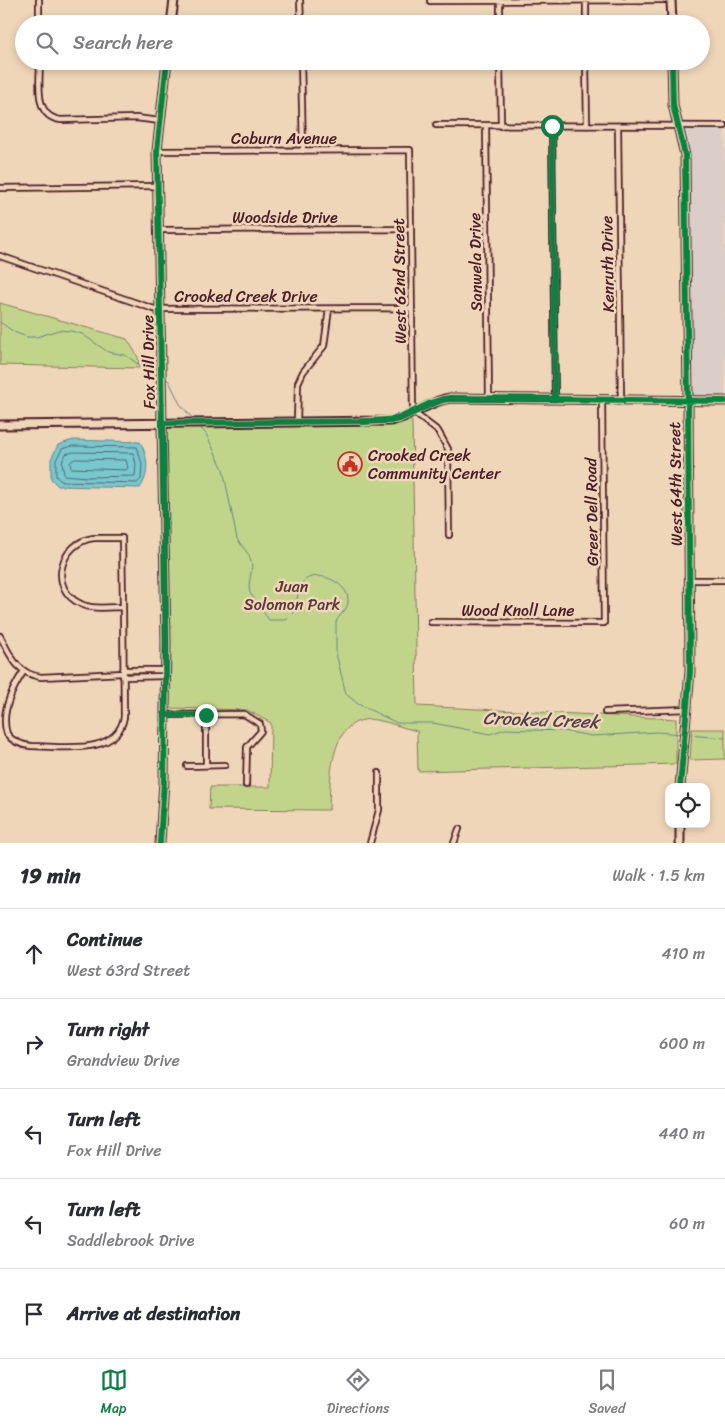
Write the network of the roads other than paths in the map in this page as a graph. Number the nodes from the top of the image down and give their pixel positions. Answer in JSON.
{"nodes":[{"id":1,"x":39,"y":0,"type":"edge"},
{"id":2,"x":174,"y":0,"type":"edge"},
{"id":3,"x":300,"y":0,"type":"edge"},
{"id":4,"x":500,"y":0,"type":"edge"},
{"id":5,"x":586,"y":0,"type":"edge"},
{"id":6,"x":671,"y":0,"type":"edge"},
{"id":7,"x":430,"y":1,"type":"edge"},
{"id":8,"x":39,"y":15,"type":"edge"},
{"id":9,"x":172,"y":15,"type":"edge"},
{"id":10,"x":301,"y":15,"type":"edge"},
{"id":11,"x":500,"y":15,"type":"edge"},
{"id":12,"x":586,"y":15,"type":"edge"},
{"id":13,"x":672,"y":15,"type":"edge"},
{"id":14,"x":40,"y":70,"type":"edge"},
{"id":15,"x":166,"y":70,"type":"edge"},
{"id":16,"x":301,"y":70,"type":"edge"},
{"id":17,"x":500,"y":70,"type":"edge"},
{"id":18,"x":586,"y":70,"type":"edge"},
{"id":19,"x":672,"y":70,"type":"edge"},
{"id":20,"x":160,"y":121,"type":"junction"},
{"id":21,"x":436,"y":125,"type":"dead end"},
{"id":22,"x":486,"y":126,"type":"junction"},
{"id":23,"x":501,"y":126,"type":"junction"},
{"id":24,"x":552,"y":126,"type":"junction"},
{"id":25,"x":587,"y":126,"type":"junction"},
{"id":26,"x":618,"y":126,"type":"junction"},
{"id":27,"x":725,"y":126,"type":"edge"},
{"id":28,"x":678,"y":127,"type":"junction"},
{"id":29,"x":303,"y":150,"type":"junction"},
{"id":30,"x":410,"y":150,"type":"joint"},
{"id":31,"x":157,"y":151,"type":"junction"},
{"id":32,"x":157,"y":186,"type":"junction"},
{"id":33,"x":0,"y":188,"type":"edge"},
{"id":34,"x":411,"y":229,"type":"junction"},
{"id":35,"x":159,"y":230,"type":"junction"},
{"id":36,"x":0,"y":256,"type":"edge"},
{"id":37,"x":412,"y":308,"type":"junction"},
{"id":38,"x":161,"y":309,"type":"junction"},
{"id":39,"x":329,"y":309,"type":"junction"},
{"id":40,"x":489,"y":398,"type":"junction"},
{"id":41,"x":555,"y":399,"type":"junction"},
{"id":42,"x":602,"y":400,"type":"junction"},
{"id":43,"x":622,"y":400,"type":"junction"},
{"id":44,"x":688,"y":400,"type":"junction"},
{"id":45,"x":725,"y":401,"type":"edge"},
{"id":46,"x":414,"y":412,"type":"junction"},
{"id":47,"x":163,"y":423,"type":"junction"},
{"id":48,"x":296,"y":423,"type":"junction"},
{"id":49,"x":0,"y":425,"type":"edge"},
{"id":50,"x":449,"y":535,"type":"dead end"},
{"id":51,"x":689,"y":580,"type":"junction"},
{"id":52,"x":725,"y":580,"type":"edge"},
{"id":53,"x":123,"y":607,"type":"junction"},
{"id":54,"x":432,"y":622,"type":"dead end"},
{"id":55,"x":604,"y":623,"type":"joint"},
{"id":56,"x":0,"y":636,"type":"edge"},
{"id":57,"x":24,"y":671,"type":"junction"},
{"id":58,"x":123,"y":673,"type":"junction"},
{"id":59,"x":166,"y":673,"type":"junction"},
{"id":60,"x":688,"y":709,"type":"junction"},
{"id":61,"x":605,"y":712,"type":"dead end"},
{"id":62,"x":165,"y":715,"type":"junction"},
{"id":63,"x":206,"y":715,"type":"junction"},
{"id":64,"x":225,"y":765,"type":"dead end"},
{"id":65,"x":187,"y":766,"type":"dead end"},
{"id":66,"x":206,"y":766,"type":"junction"},
{"id":67,"x":379,"y":773,"type":"dead end"},
{"id":68,"x":680,"y":783,"type":"edge"},
{"id":69,"x":246,"y":785,"type":"dead end"},
{"id":70,"x":680,"y":828,"type":"edge"},
{"id":71,"x":459,"y":829,"type":"dead end"},
{"id":72,"x":160,"y":843,"type":"edge"},
{"id":73,"x":370,"y":843,"type":"edge"},
{"id":74,"x":454,"y":843,"type":"edge"},
{"id":75,"x":680,"y":843,"type":"edge"}],
"edges":[{"from":1,"to":8,"type":"street"},
{"from":2,"to":9,"type":"street"},
{"from":3,"to":10,"type":"street"},
{"from":4,"to":5,"type":"street"},
{"from":4,"to":7,"type":"street"},
{"from":4,"to":11,"type":"street"},
{"from":5,"to":6,"type":"street"},
{"from":5,"to":12,"type":"street"},
{"from":6,"to":13,"type":"street"},
{"from":14,"to":20,"type":"street"},
{"from":15,"to":20,"type":"street","name":"Fox Hill Drive"},
{"from":16,"to":29,"type":"street"},
{"from":17,"to":23,"type":"street"},
{"from":18,"to":25,"type":"street"},
{"from":19,"to":28,"type":"street","name":"West 64th Street"},
{"from":20,"to":31,"type":"street","name":"Fox Hill Drive"},
{"from":21,"to":22,"type":"street"},
{"from":22,"to":23,"type":"street"},
{"from":22,"to":40,"type":"street","name":"Sanwela Drive"},
{"from":23,"to":24,"type":"street"},
{"from":24,"to":25,"type":"street"},
{"from":24,"to":41,"type":"street"},
{"from":25,"to":26,"type":"street"},
{"from":26,"to":28,"type":"street"},
{"from":26,"to":43,"type":"street","name":"Kenruth Drive"},
{"from":27,"to":28,"type":"street"},
{"from":28,"to":44,"type":"street","name":"West 64th Street"},
{"from":29,"to":30,"type":"street","name":"Coburn Avenue"},
{"from":29,"to":31,"type":"street","name":"Coburn Avenue"},
{"from":30,"to":34,"type":"street","name":"West 62nd Street"},
{"from":31,"to":32,"type":"street","name":"Fox Hill Drive"},
{"from":32,"to":33,"type":"street"},
{"from":32,"to":35,"type":"street","name":"Fox Hill Drive"},
{"from":34,"to":35,"type":"street","name":"Woodside Drive"},
{"from":34,"to":37,"type":"street","name":"West 62nd Street"},
{"from":35,"to":38,"type":"street","name":"Fox Hill Drive"},
{"from":36,"to":38,"type":"street","name":"Crooked Creek Drive"},
{"from":37,"to":39,"type":"street","name":"Crooked Creek Drive"},
{"from":37,"to":46,"type":"street","name":"West 62nd Street"},
{"from":38,"to":39,"type":"street","name":"Crooked Creek Drive"},
{"from":38,"to":47,"type":"street","name":"Fox Hill Drive"},
{"from":39,"to":48,"type":"street"},
{"from":40,"to":41,"type":"street"},
{"from":40,"to":46,"type":"street"},
{"from":41,"to":42,"type":"street"},
{"from":42,"to":43,"type":"street"},
{"from":42,"to":55,"type":"street","name":"Greer Dell Road"},
{"from":43,"to":44,"type":"street"},
{"from":44,"to":45,"type":"street"},
{"from":44,"to":51,"type":"street","name":"West 64th Street"},
{"from":46,"to":48,"type":"street"},
{"from":46,"to":50,"type":"street"},
{"from":47,"to":48,"type":"street"},
{"from":47,"to":49,"type":"street"},
{"from":47,"to":59,"type":"street","name":"Fox Hill Drive"},
{"from":51,"to":52,"type":"street"},
{"from":51,"to":60,"type":"street","name":"West 64th Street"},
{"from":53,"to":53,"type":"street"},
{"from":53,"to":58,"type":"street"},
{"from":54,"to":55,"type":"street","name":"Wood Knoll Lane"},
{"from":56,"to":57,"type":"street"},
{"from":57,"to":58,"type":"street"},
{"from":57,"to":58,"type":"street"},
{"from":58,"to":59,"type":"street"},
{"from":59,"to":62,"type":"street","name":"Fox Hill Drive"},
{"from":60,"to":61,"type":"street"},
{"from":60,"to":68,"type":"street","name":"West 64th Street"},
{"from":62,"to":63,"type":"street"},
{"from":62,"to":72,"type":"street","name":"Fox Hill Drive"},
{"from":63,"to":66,"type":"street"},
{"from":63,"to":69,"type":"street"},
{"from":64,"to":66,"type":"street"},
{"from":65,"to":66,"type":"street"},
{"from":67,"to":73,"type":"street"},
{"from":70,"to":75,"type":"street"},
{"from":71,"to":74,"type":"street"}]}
